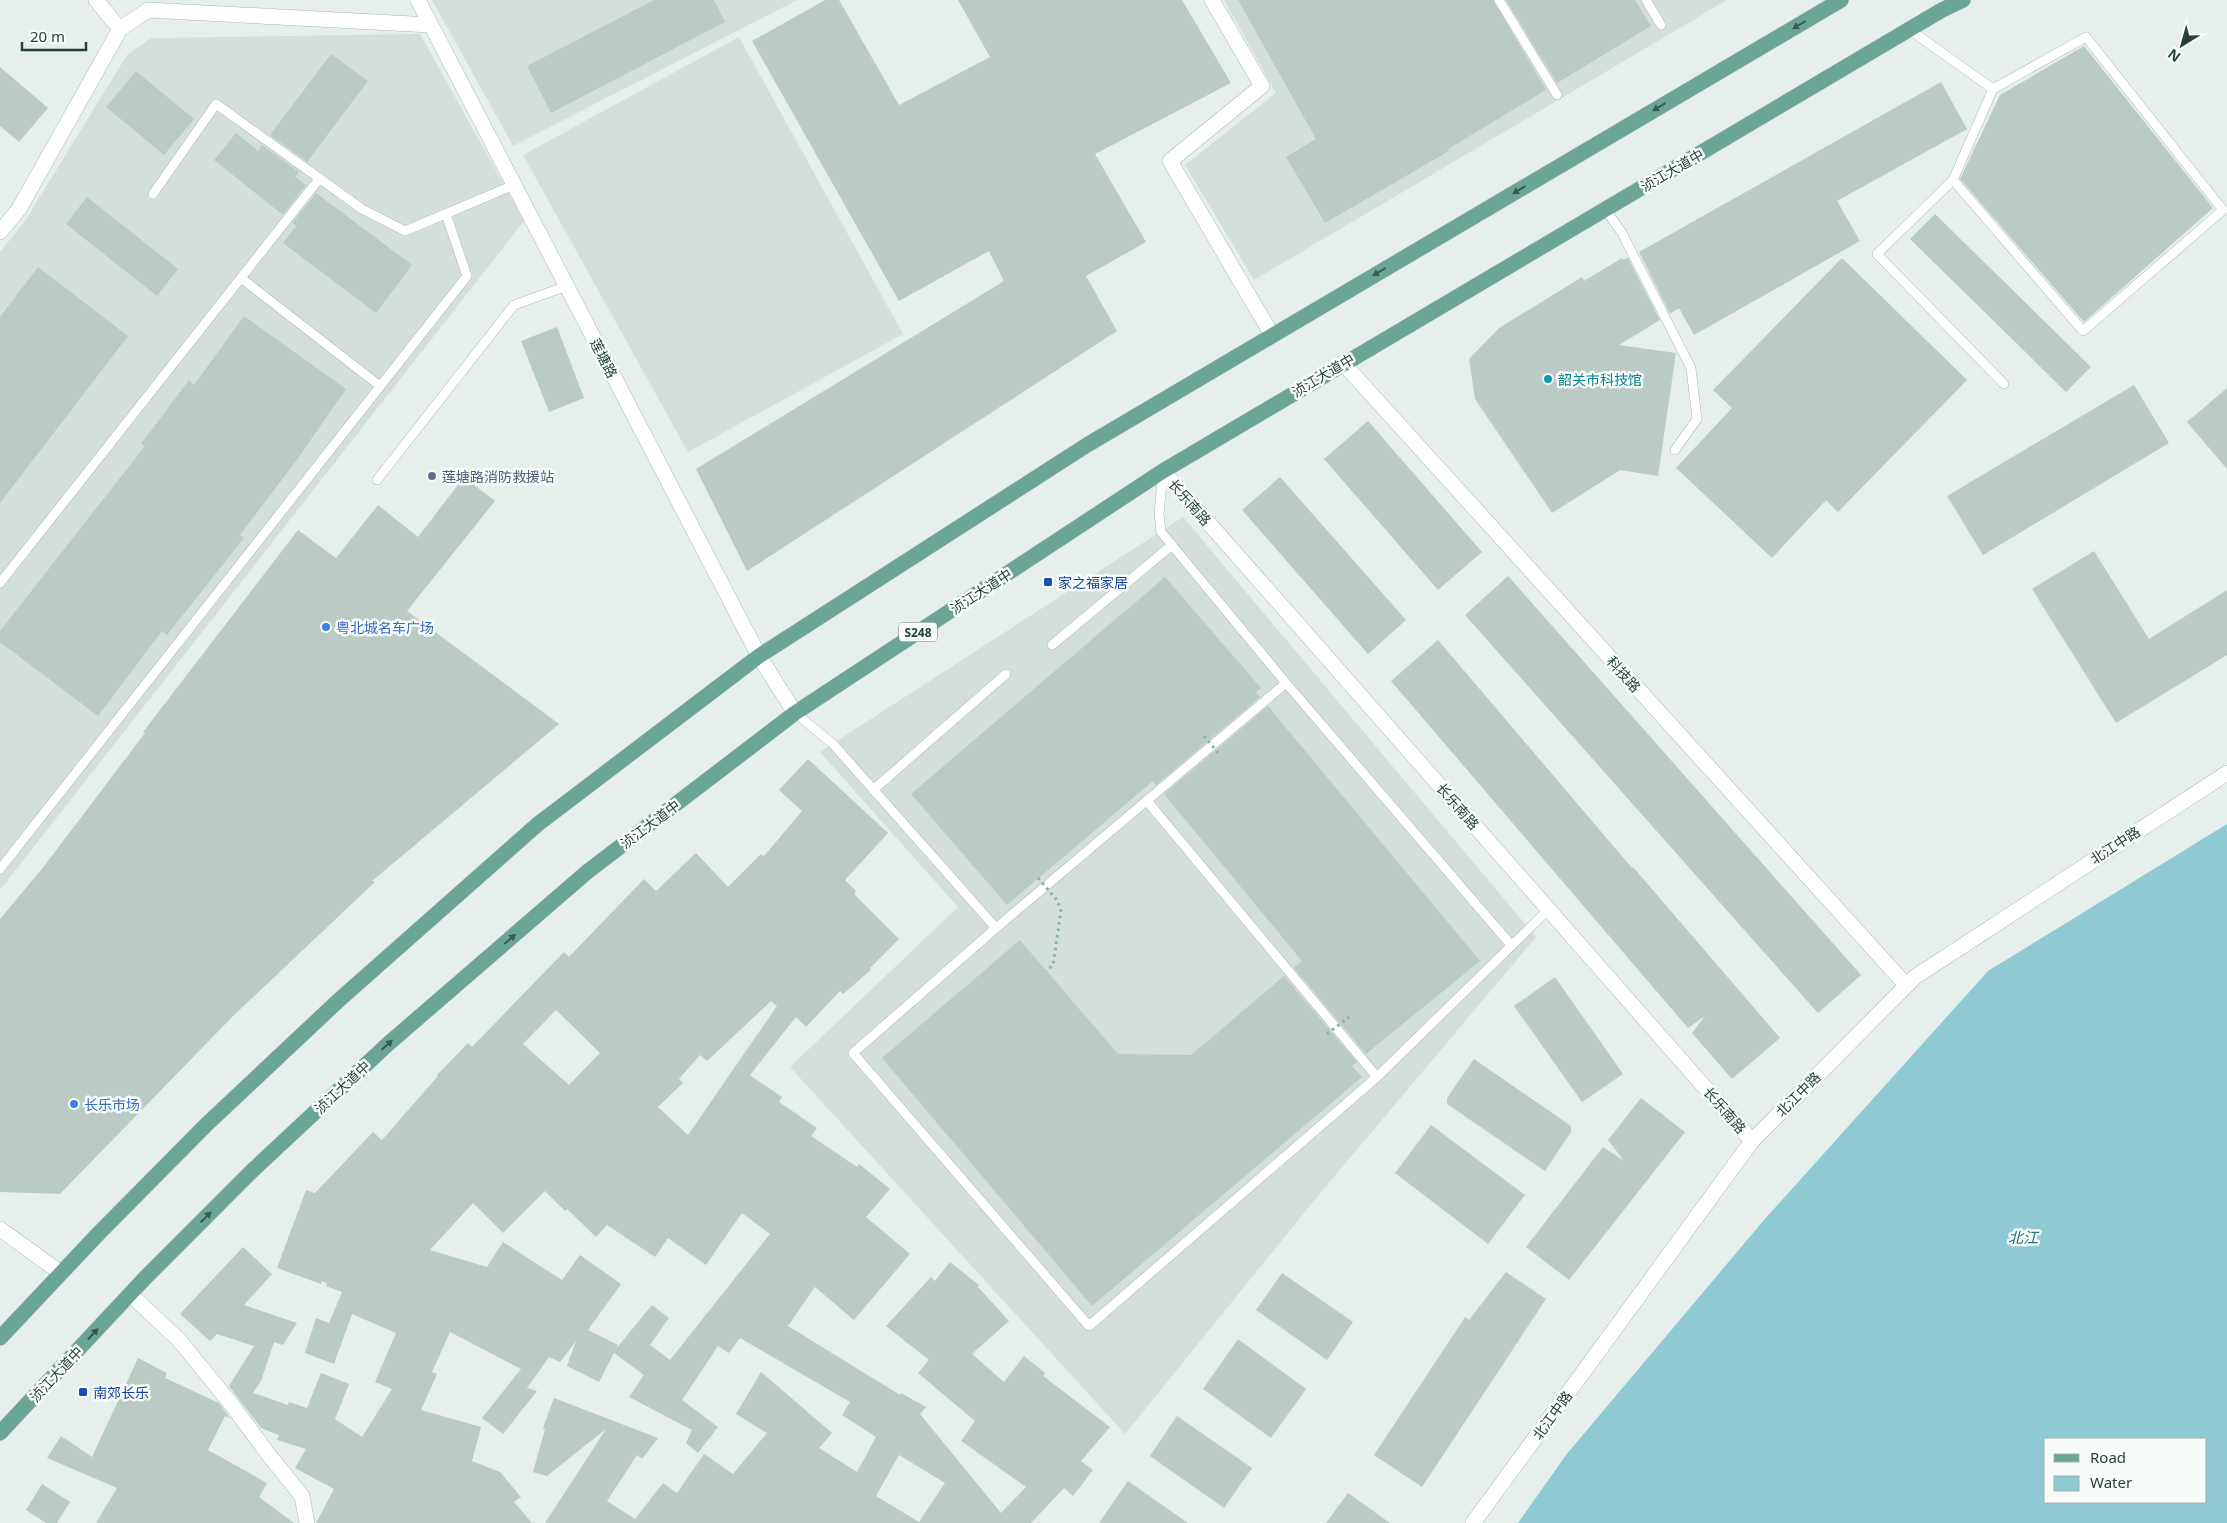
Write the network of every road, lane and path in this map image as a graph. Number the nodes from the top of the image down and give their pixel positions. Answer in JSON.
{"nodes":[{"id":1,"x":96,"y":0,"type":"edge"},
{"id":2,"x":418,"y":0,"type":"edge"},
{"id":3,"x":1212,"y":0,"type":"edge"},
{"id":4,"x":1499,"y":0,"type":"edge"},
{"id":5,"x":1646,"y":0,"type":"edge"},
{"id":6,"x":1841,"y":0,"type":"edge"},
{"id":7,"x":1962,"y":0,"type":"edge"},
{"id":8,"x":431,"y":25,"type":"junction"},
{"id":9,"x":1661,"y":25,"type":"dead end"},
{"id":10,"x":120,"y":29,"type":"junction"},
{"id":11,"x":1910,"y":30,"type":"junction"},
{"id":12,"x":1993,"y":89,"type":"junction"},
{"id":13,"x":1557,"y":95,"type":"dead end"},
{"id":14,"x":319,"y":179,"type":"junction"},
{"id":15,"x":1953,"y":180,"type":"junction"},
{"id":16,"x":514,"y":185,"type":"junction"},
{"id":17,"x":153,"y":194,"type":"dead end"},
{"id":18,"x":1605,"y":209,"type":"junction"},
{"id":19,"x":446,"y":214,"type":"junction"},
{"id":20,"x":0,"y":232,"type":"edge"},
{"id":21,"x":241,"y":278,"type":"junction"},
{"id":22,"x":567,"y":286,"type":"junction"},
{"id":23,"x":1272,"y":335,"type":"junction"},
{"id":24,"x":1343,"y":363,"type":"junction"},
{"id":25,"x":2004,"y":384,"type":"dead end"},
{"id":26,"x":380,"y":386,"type":"junction"},
{"id":27,"x":1675,"y":450,"type":"dead end"},
{"id":28,"x":1163,"y":471,"type":"junction"},
{"id":29,"x":377,"y":480,"type":"dead end"},
{"id":30,"x":1172,"y":545,"type":"junction"},
{"id":31,"x":0,"y":583,"type":"edge"},
{"id":32,"x":1052,"y":645,"type":"dead end"},
{"id":33,"x":759,"y":656,"type":"junction"},
{"id":34,"x":1006,"y":674,"type":"dead end"},
{"id":35,"x":1286,"y":683,"type":"junction"},
{"id":36,"x":795,"y":713,"type":"junction"},
{"id":37,"x":1204,"y":736,"type":"dead end"},
{"id":38,"x":1220,"y":755,"type":"dead end"},
{"id":39,"x":2227,"y":773,"type":"edge"},
{"id":40,"x":873,"y":790,"type":"junction"},
{"id":41,"x":1147,"y":801,"type":"junction"},
{"id":42,"x":0,"y":869,"type":"edge"},
{"id":43,"x":1038,"y":878,"type":"dead end"},
{"id":44,"x":1548,"y":909,"type":"junction"},
{"id":45,"x":996,"y":928,"type":"junction"},
{"id":46,"x":1511,"y":945,"type":"junction"},
{"id":47,"x":1046,"y":971,"type":"dead end"},
{"id":48,"x":1906,"y":985,"type":"junction"},
{"id":49,"x":1349,"y":1017,"type":"dead end"},
{"id":50,"x":1327,"y":1034,"type":"dead end"},
{"id":51,"x":1377,"y":1077,"type":"junction"},
{"id":52,"x":1752,"y":1141,"type":"junction"},
{"id":53,"x":0,"y":1229,"type":"edge"},
{"id":54,"x":61,"y":1274,"type":"junction"},
{"id":55,"x":130,"y":1294,"type":"junction"},
{"id":56,"x":0,"y":1338,"type":"edge"},
{"id":57,"x":0,"y":1433,"type":"edge"},
{"id":58,"x":307,"y":1523,"type":"edge"},
{"id":59,"x":1473,"y":1523,"type":"edge"}],
"edges":[{"from":1,"to":10,"type":"street"},
{"from":2,"to":8,"type":"street","name":"莲塘路"},
{"from":3,"to":23,"type":"street"},
{"from":4,"to":13,"type":"lane"},
{"from":5,"to":9,"type":"lane"},
{"from":6,"to":23,"type":"main road","one_way":true},
{"from":7,"to":11,"type":"main road","name":"浈江大道中","number":"S248"},
{"from":8,"to":10,"type":"street"},
{"from":8,"to":16,"type":"street","name":"莲塘路"},
{"from":10,"to":20,"type":"street"},
{"from":11,"to":12,"type":"lane"},
{"from":11,"to":18,"type":"main road","name":"浈江大道中","number":"S248"},
{"from":12,"to":15,"type":"lane"},
{"from":12,"to":15,"type":"lane"},
{"from":14,"to":17,"type":"lane"},
{"from":14,"to":19,"type":"lane"},
{"from":14,"to":21,"type":"lane"},
{"from":15,"to":25,"type":"lane"},
{"from":16,"to":19,"type":"lane"},
{"from":16,"to":22,"type":"street","name":"莲塘路"},
{"from":18,"to":24,"type":"main road","name":"浈江大道中","number":"S248"},
{"from":18,"to":27,"type":"lane"},
{"from":19,"to":26,"type":"lane"},
{"from":21,"to":26,"type":"lane"},
{"from":21,"to":31,"type":"lane"},
{"from":22,"to":29,"type":"lane"},
{"from":22,"to":33,"type":"street","name":"莲塘路"},
{"from":23,"to":33,"type":"main road"},
{"from":24,"to":28,"type":"main road","name":"浈江大道中","number":"S248"},
{"from":24,"to":48,"type":"street","name":"科技路"},
{"from":26,"to":42,"type":"lane"},
{"from":28,"to":30,"type":"lane"},
{"from":28,"to":36,"type":"main road","name":"浈江大道中","number":"S248"},
{"from":28,"to":44,"type":"street","name":"长乐南路"},
{"from":30,"to":32,"type":"lane"},
{"from":30,"to":35,"type":"lane"},
{"from":33,"to":36,"type":"street","name":"莲塘路"},
{"from":33,"to":54,"type":"main road"},
{"from":34,"to":40,"type":"lane"},
{"from":35,"to":41,"type":"lane"},
{"from":35,"to":46,"type":"lane"},
{"from":36,"to":40,"type":"lane"},
{"from":55,"to":36,"type":"main road","name":"浈江大道中","number":"S248","one_way":true},
{"from":37,"to":38,"type":"path","bridge":true},
{"from":39,"to":48,"type":"street","name":"北江中路"},
{"from":40,"to":45,"type":"lane"},
{"from":41,"to":45,"type":"lane"},
{"from":41,"to":51,"type":"lane"},
{"from":43,"to":47,"type":"path","bridge":true},
{"from":44,"to":46,"type":"lane"},
{"from":44,"to":52,"type":"street","name":"长乐南路"},
{"from":45,"to":51,"type":"lane"},
{"from":46,"to":51,"type":"lane"},
{"from":48,"to":52,"type":"street","name":"北江中路"},
{"from":49,"to":50,"type":"path","bridge":true},
{"from":52,"to":59,"type":"street","name":"北江中路"},
{"from":53,"to":54,"type":"street"},
{"from":54,"to":56,"type":"main road"},
{"from":57,"to":55,"type":"main road","name":"浈江大道中","number":"S248","one_way":true},
{"from":55,"to":58,"type":"street"}]}
